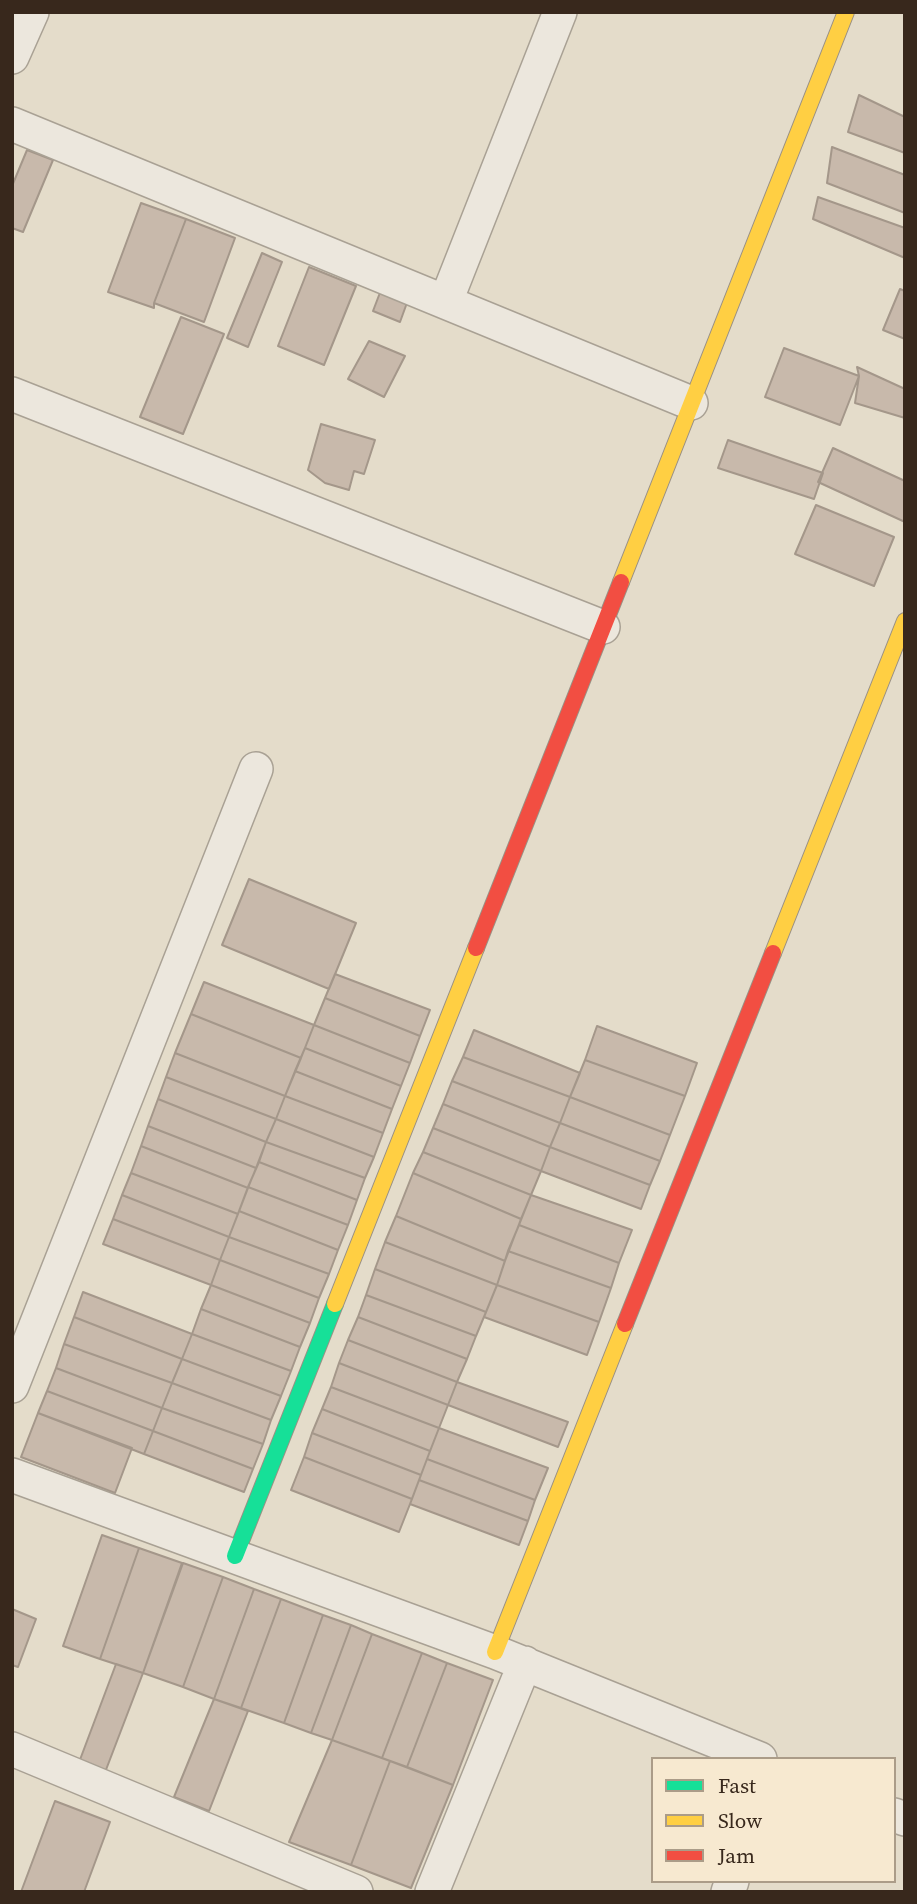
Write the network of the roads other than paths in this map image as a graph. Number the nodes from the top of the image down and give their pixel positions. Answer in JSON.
{"nodes":[{"id":1,"x":32,"y":12,"type":"edge"},
{"id":2,"x":561,"y":12,"type":"edge"},
{"id":3,"x":846,"y":12,"type":"edge"},
{"id":4,"x":12,"y":57,"type":"edge"},
{"id":5,"x":12,"y":124,"type":"edge"},
{"id":6,"x":446,"y":301,"type":"junction"},
{"id":7,"x":12,"y":394,"type":"edge"},
{"id":8,"x":691,"y":403,"type":"junction"},
{"id":9,"x":905,"y":621,"type":"edge"},
{"id":10,"x":603,"y":627,"type":"junction"},
{"id":11,"x":256,"y":769,"type":"dead end"},
{"id":12,"x":12,"y":1386,"type":"edge"},
{"id":13,"x":12,"y":1475,"type":"edge"},
{"id":14,"x":235,"y":1556,"type":"junction"},
{"id":15,"x":510,"y":1658,"type":"junction"},
{"id":16,"x":12,"y":1749,"type":"edge"},
{"id":17,"x":755,"y":1757,"type":"edge"},
{"id":18,"x":356,"y":1892,"type":"edge"},
{"id":19,"x":432,"y":1892,"type":"edge"}],
"edges":[{"from":1,"to":4,"type":"street"},
{"from":2,"to":6,"type":"street"},
{"from":3,"to":8,"type":"street"},
{"from":5,"to":6,"type":"street"},
{"from":6,"to":8,"type":"street"},
{"from":7,"to":10,"type":"street"},
{"from":8,"to":10,"type":"street"},
{"from":9,"to":15,"type":"street"},
{"from":10,"to":14,"type":"street"},
{"from":11,"to":12,"type":"street"},
{"from":13,"to":14,"type":"street"},
{"from":14,"to":15,"type":"street"},
{"from":15,"to":17,"type":"street"},
{"from":15,"to":19,"type":"street"},
{"from":16,"to":18,"type":"street"}]}
